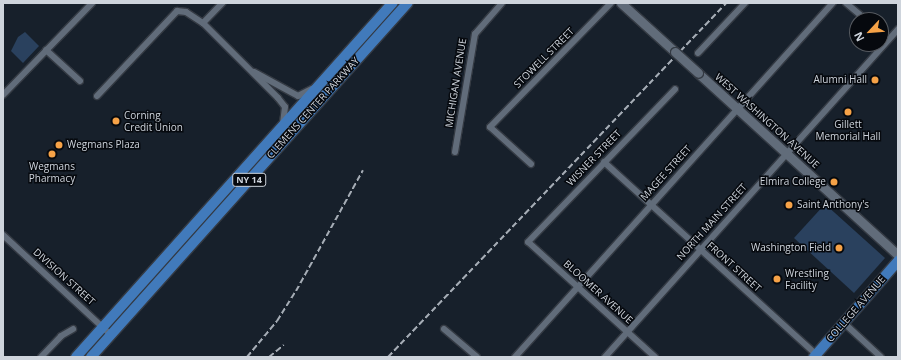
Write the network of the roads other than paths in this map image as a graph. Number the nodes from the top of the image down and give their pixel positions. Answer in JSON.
{"nodes":[{"id":1,"x":92,"y":3,"type":"edge"},
{"id":2,"x":222,"y":3,"type":"edge"},
{"id":3,"x":393,"y":3,"type":"edge"},
{"id":4,"x":408,"y":3,"type":"edge"},
{"id":5,"x":502,"y":3,"type":"edge"},
{"id":6,"x":611,"y":3,"type":"edge"},
{"id":7,"x":621,"y":3,"type":"edge"},
{"id":8,"x":745,"y":3,"type":"edge"},
{"id":9,"x":833,"y":3,"type":"edge"},
{"id":10,"x":846,"y":3,"type":"edge"},
{"id":11,"x":857,"y":12,"type":"edge"},
{"id":12,"x":203,"y":23,"type":"junction"},
{"id":13,"x":898,"y":29,"type":"edge"},
{"id":14,"x":889,"y":39,"type":"edge"},
{"id":15,"x":46,"y":50,"type":"junction"},
{"id":16,"x":877,"y":52,"type":"edge"},
{"id":17,"x":698,"y":53,"type":"dead end"},
{"id":18,"x":251,"y":70,"type":"junction"},
{"id":19,"x":326,"y":78,"type":"junction"},
{"id":20,"x":80,"y":81,"type":"dead end"},
{"id":21,"x":674,"y":89,"type":"dead end"},
{"id":22,"x":3,"y":95,"type":"edge"},
{"id":23,"x":97,"y":96,"type":"dead end"},
{"id":24,"x":738,"y":108,"type":"junction"},
{"id":25,"x":282,"y":128,"type":"junction"},
{"id":26,"x":455,"y":152,"type":"dead end"},
{"id":27,"x":786,"y":153,"type":"junction"},
{"id":28,"x":604,"y":162,"type":"junction"},
{"id":29,"x":531,"y":164,"type":"dead end"},
{"id":30,"x":651,"y":205,"type":"junction"},
{"id":31,"x":5,"y":237,"type":"edge"},
{"id":32,"x":528,"y":242,"type":"joint"},
{"id":33,"x":3,"y":245,"type":"edge"},
{"id":34,"x":701,"y":250,"type":"junction"},
{"id":35,"x":898,"y":255,"type":"edge"},
{"id":36,"x":898,"y":261,"type":"edge"},
{"id":37,"x":578,"y":287,"type":"junction"},
{"id":38,"x":844,"y":323,"type":"junction"},
{"id":39,"x":73,"y":329,"type":"dead end"},
{"id":40,"x":444,"y":329,"type":"dead end"},
{"id":41,"x":108,"y":331,"type":"junction"},
{"id":42,"x":628,"y":332,"type":"junction"},
{"id":43,"x":815,"y":356,"type":"edge"},
{"id":44,"x":41,"y":357,"type":"edge"},
{"id":45,"x":76,"y":357,"type":"edge"},
{"id":46,"x":91,"y":357,"type":"edge"},
{"id":47,"x":477,"y":357,"type":"edge"},
{"id":48,"x":515,"y":357,"type":"edge"},
{"id":49,"x":605,"y":357,"type":"edge"},
{"id":50,"x":655,"y":357,"type":"edge"},
{"id":51,"x":881,"y":357,"type":"edge"}],
"edges":[{"from":1,"to":15,"type":"street"},
{"from":2,"to":12,"type":"street"},
{"from":3,"to":19,"type":"main road","name":"CLEMENS CENTER PARKWAY","number":"NY 14"},
{"from":4,"to":41,"type":"main road","name":"CLEMENS CENTER PARKWAY","number":"NY 14"},
{"from":5,"to":26,"type":"street","name":"MICHIGAN AVENUE"},
{"from":6,"to":29,"type":"street","name":"STOWELL STREET"},
{"from":7,"to":24,"type":"street","name":"WEST WASHINGTON AVENUE","bridge":true},
{"from":8,"to":17,"type":"street"},
{"from":9,"to":24,"type":"street","name":"MAGEE STREET"},
{"from":10,"to":11,"type":"street"},
{"from":12,"to":18,"type":"street"},
{"from":12,"to":23,"type":"street"},
{"from":13,"to":14,"type":"street","name":"NORTH MAIN STREET"},
{"from":15,"to":20,"type":"street"},
{"from":15,"to":22,"type":"street"},
{"from":16,"to":27,"type":"street","name":"NORTH MAIN STREET"},
{"from":18,"to":19,"type":"street"},
{"from":18,"to":25,"type":"street"},
{"from":19,"to":25,"type":"main road","name":"CLEMENS CENTER PARKWAY","number":"NY 14"},
{"from":21,"to":28,"type":"street","name":"WISNER STREET"},
{"from":24,"to":27,"type":"street","name":"WEST WASHINGTON AVENUE"},
{"from":24,"to":30,"type":"street","name":"MAGEE STREET"},
{"from":25,"to":41,"type":"main road","name":"CLEMENS CENTER PARKWAY","number":"NY 14"},
{"from":27,"to":34,"type":"street","name":"NORTH MAIN STREET"},
{"from":27,"to":35,"type":"street","name":"WEST WASHINGTON AVENUE"},
{"from":28,"to":30,"type":"street","name":"FRONT STREET"},
{"from":28,"to":32,"type":"street","name":"WISNER STREET"},
{"from":30,"to":34,"type":"street","name":"FRONT STREET"},
{"from":30,"to":37,"type":"street","name":"MAGEE STREET"},
{"from":31,"to":33,"type":"street"},
{"from":31,"to":41,"type":"street","name":"DIVISION STREET"},
{"from":32,"to":37,"type":"street","name":"BLOOMER AVENUE"},
{"from":34,"to":42,"type":"street","name":"NORTH MAIN STREET"},
{"from":34,"to":43,"type":"street","name":"FRONT STREET"},
{"from":36,"to":38,"type":"main road","name":"COLLEGE AVENUE"},
{"from":37,"to":42,"type":"street","name":"BLOOMER AVENUE"},
{"from":37,"to":48,"type":"street","name":"MAGEE STREET"},
{"from":38,"to":43,"type":"main road","name":"COLLEGE AVENUE"},
{"from":38,"to":51,"type":"street"},
{"from":39,"to":44,"type":"street"},
{"from":40,"to":47,"type":"street"},
{"from":41,"to":45,"type":"main road","name":"CLEMENS CENTER PARKWAY","number":"NY 14"},
{"from":41,"to":46,"type":"main road","name":"CLEMENS CENTER PARKWAY","number":"NY 14"},
{"from":42,"to":49,"type":"street","name":"NORTH MAIN STREET"},
{"from":42,"to":50,"type":"street","name":"BLOOMER AVENUE"}]}
